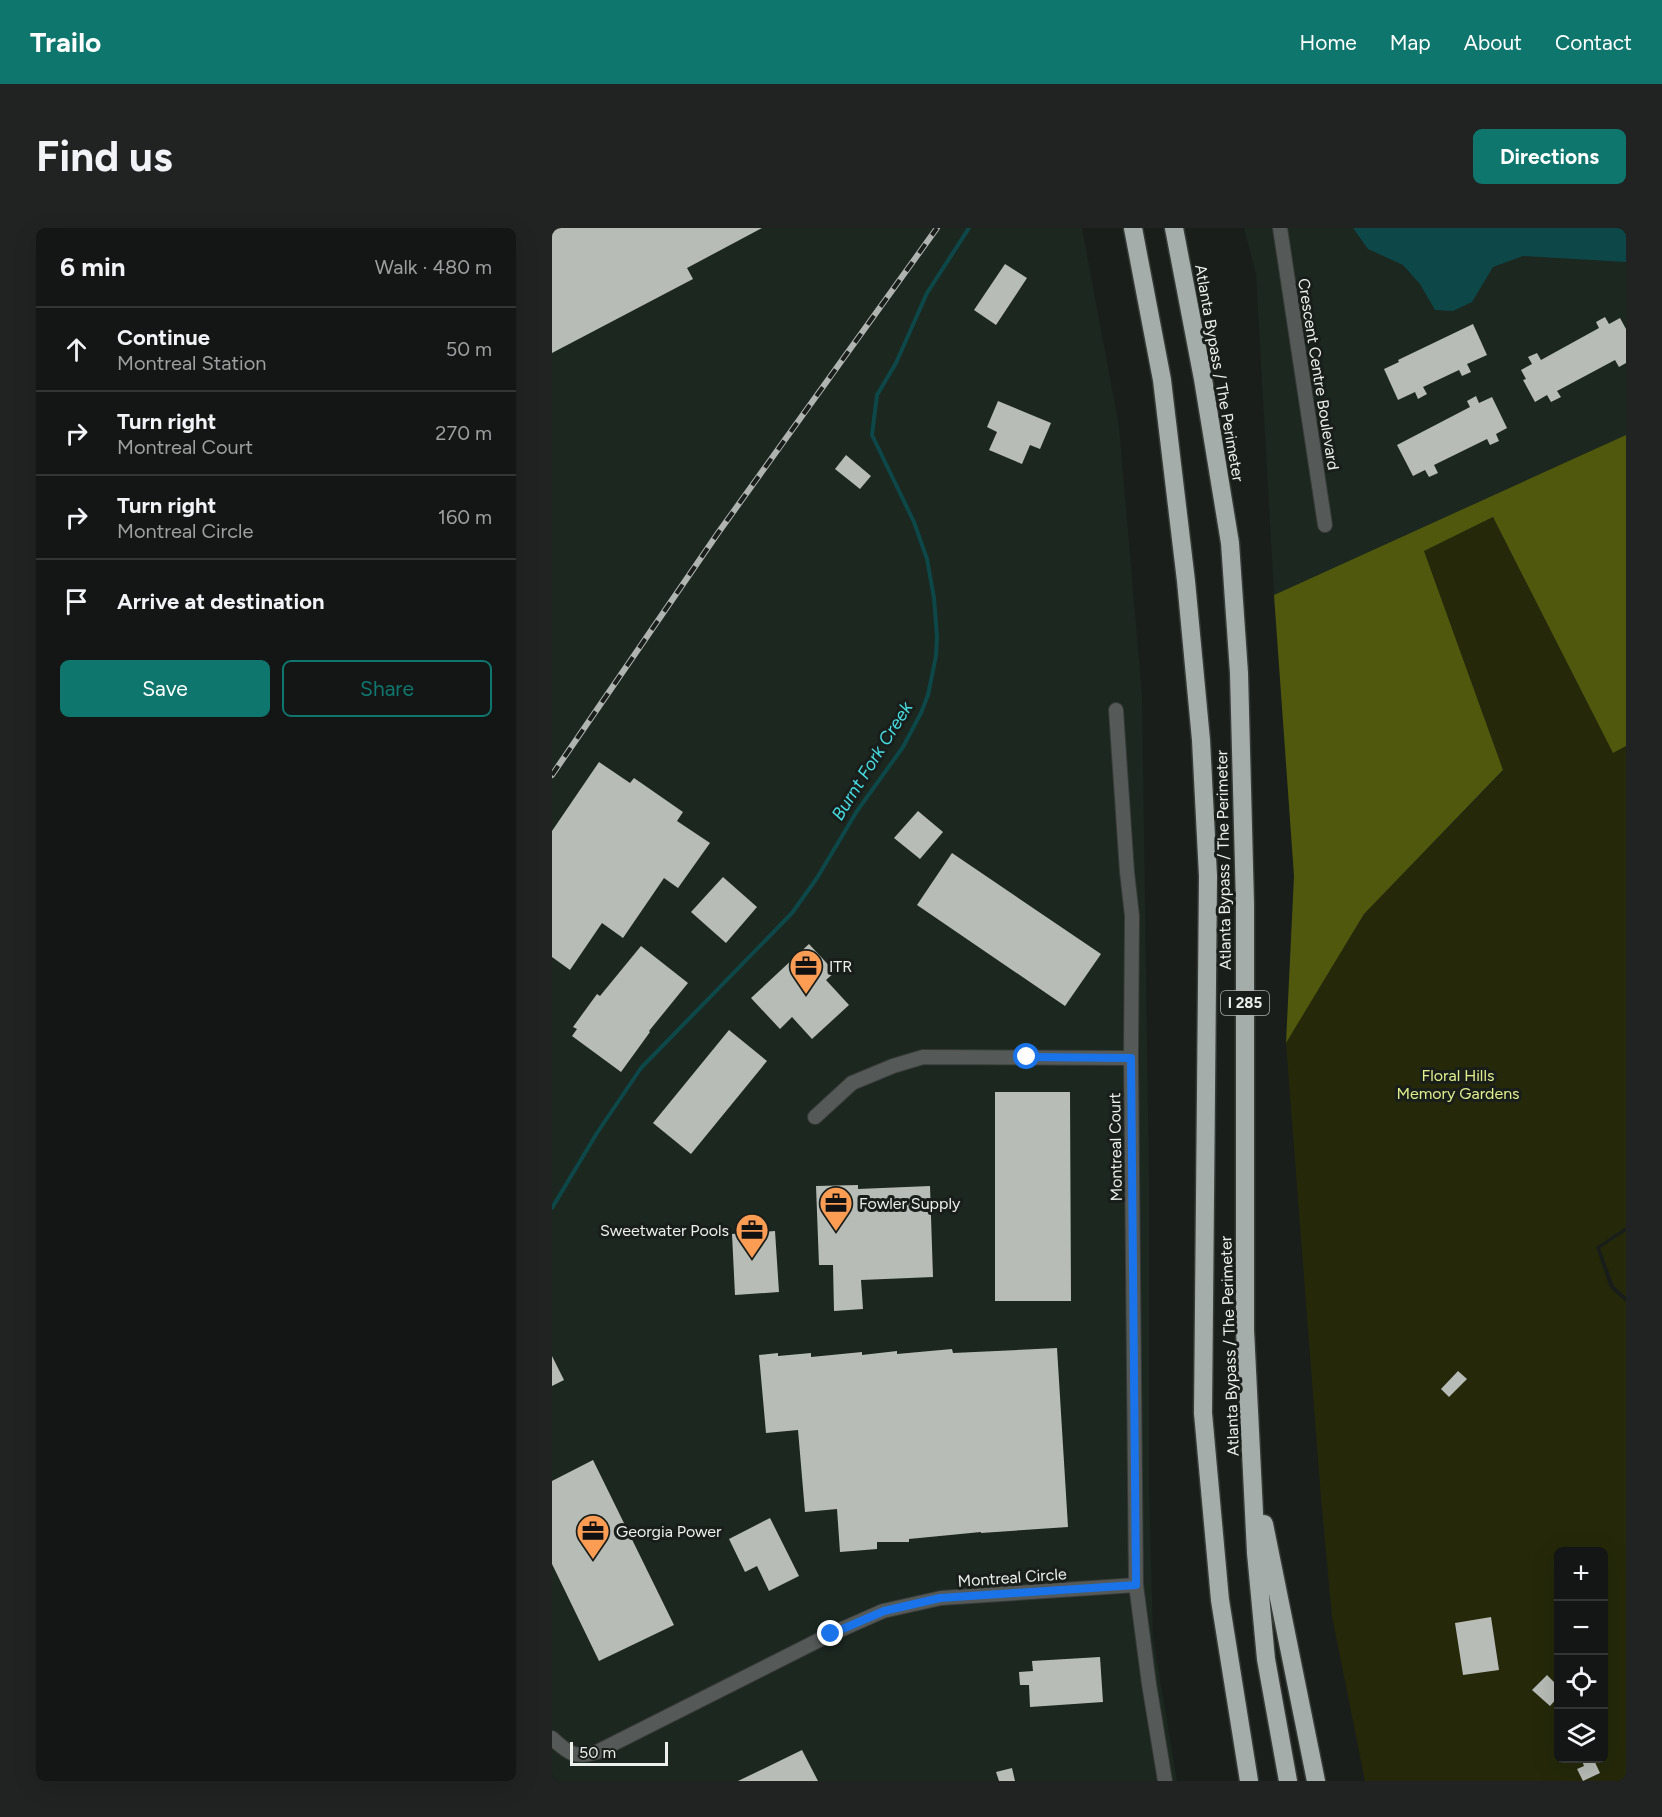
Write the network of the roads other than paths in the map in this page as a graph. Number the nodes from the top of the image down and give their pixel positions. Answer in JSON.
{"nodes":[{"id":1,"x":1133,"y":228,"type":"edge"},
{"id":2,"x":1174,"y":228,"type":"edge"},
{"id":3,"x":1280,"y":228,"type":"edge"},
{"id":4,"x":1326,"y":525,"type":"dead end"},
{"id":5,"x":1116,"y":710,"type":"dead end"},
{"id":6,"x":1131,"y":1058,"type":"junction"},
{"id":7,"x":815,"y":1117,"type":"dead end"},
{"id":8,"x":1253,"y":1471,"type":"junction"},
{"id":9,"x":1136,"y":1585,"type":"junction"},
{"id":10,"x":552,"y":1738,"type":"edge"},
{"id":11,"x":1165,"y":1781,"type":"edge"},
{"id":12,"x":1249,"y":1781,"type":"edge"},
{"id":13,"x":1288,"y":1781,"type":"edge"},
{"id":14,"x":1316,"y":1781,"type":"edge"}],
"edges":[{"from":1,"to":12,"type":"highway","name":"Atlanta Bypass / The Perimeter","number":"I 285"},
{"from":2,"to":8,"type":"highway","name":"Atlanta Bypass / The Perimeter","number":"I 285"},
{"from":3,"to":4,"type":"street","name":"Crescent Centre Boulevard"},
{"from":5,"to":6,"type":"street","name":"Montreal Court"},
{"from":6,"to":7,"type":"street"},
{"from":6,"to":9,"type":"street","name":"Montreal Court"},
{"from":8,"to":13,"type":"highway","name":"Atlanta Bypass / The Perimeter","number":"I 285"},
{"from":8,"to":14,"type":"highway"},
{"from":9,"to":10,"type":"street","name":"Montreal Circle"},
{"from":9,"to":11,"type":"street"}]}
